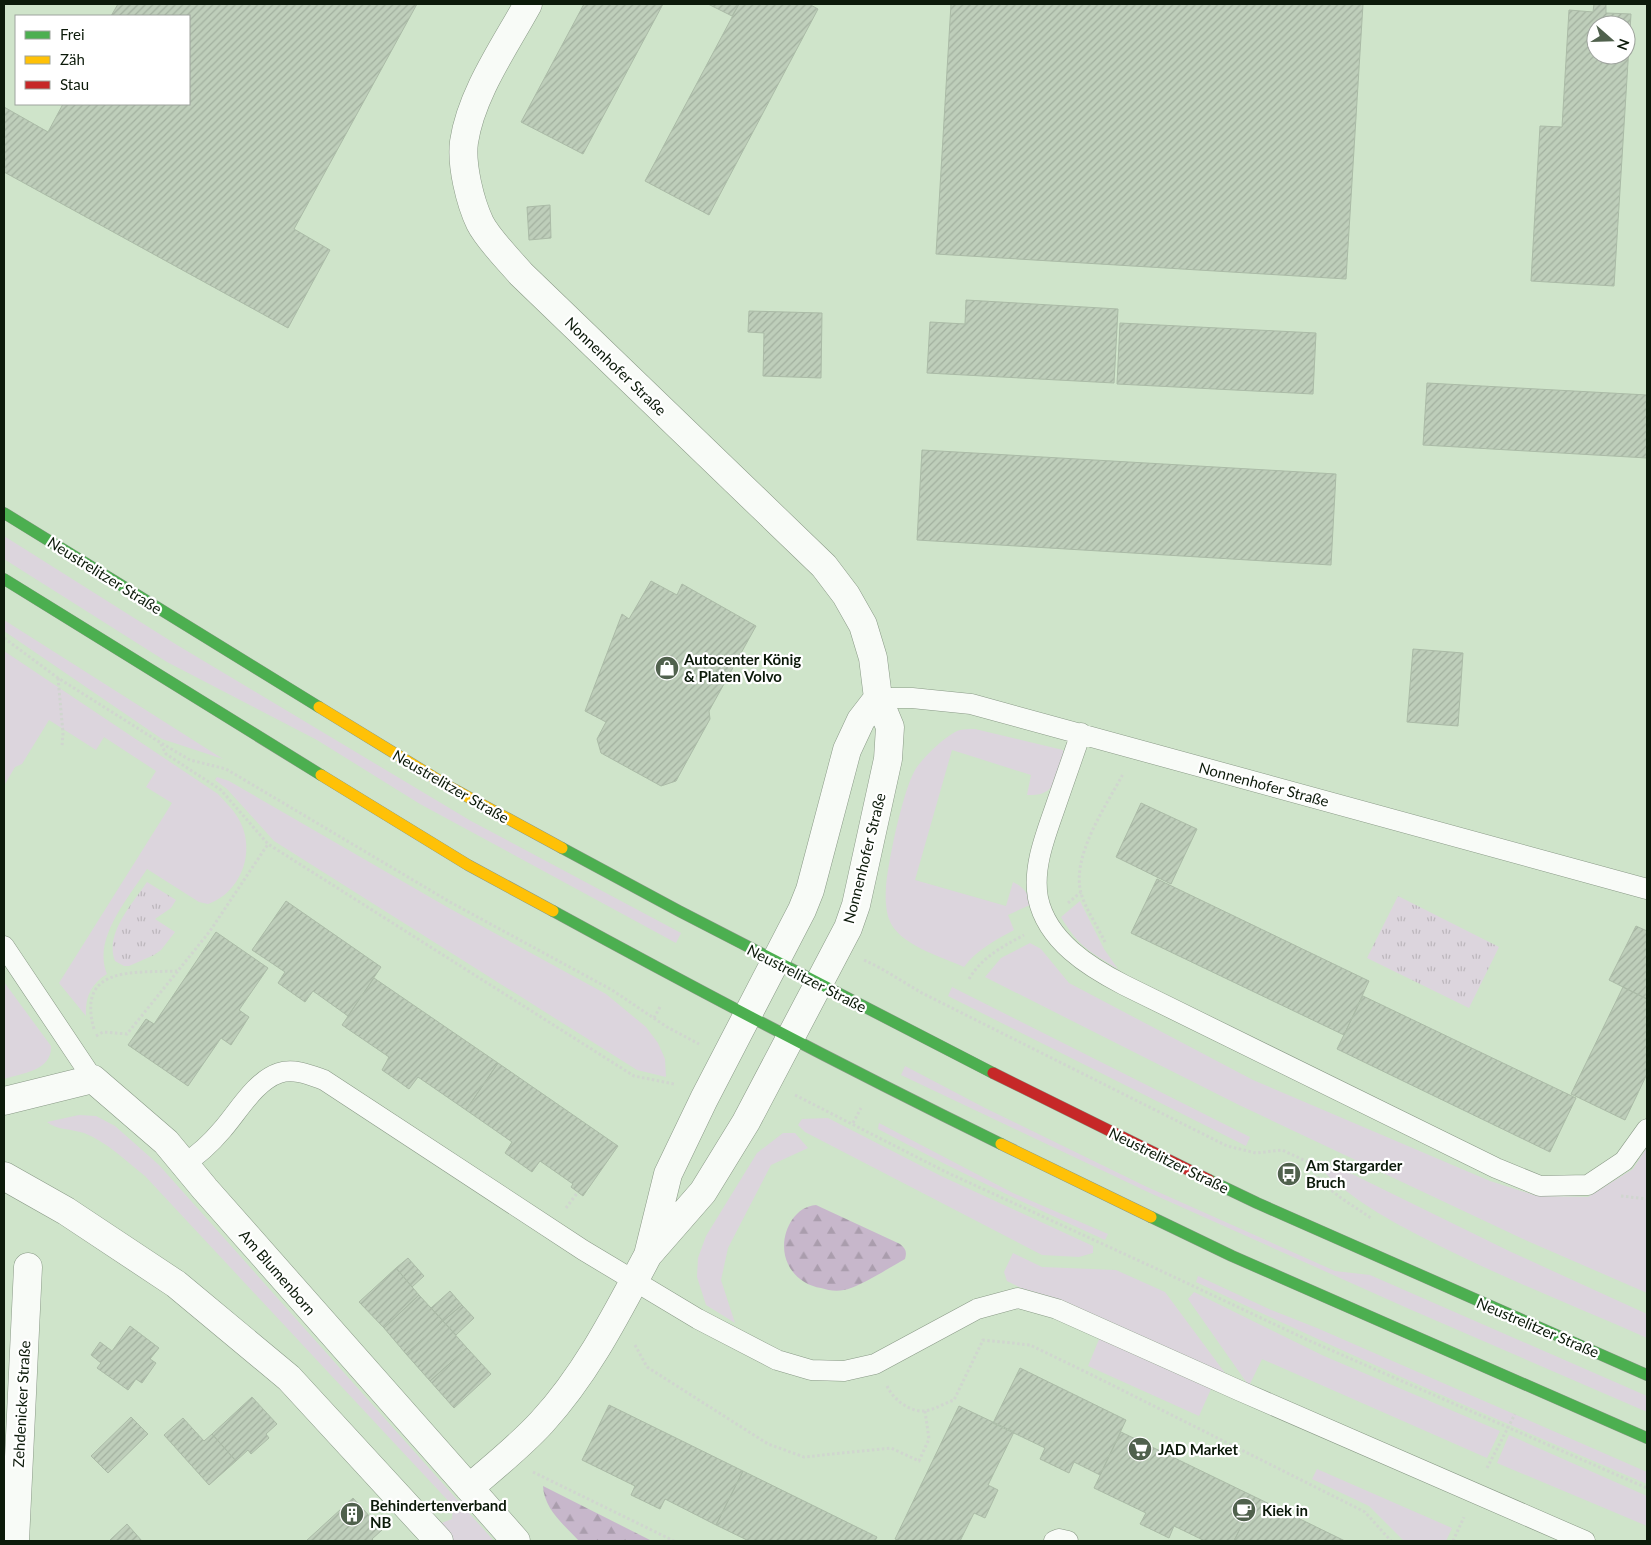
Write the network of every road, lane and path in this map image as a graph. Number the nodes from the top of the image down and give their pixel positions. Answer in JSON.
{"nodes":[{"id":1,"x":528,"y":4,"type":"edge"},
{"id":2,"x":4,"y":513,"type":"edge"},
{"id":3,"x":4,"y":578,"type":"edge"},
{"id":4,"x":4,"y":638,"type":"edge"},
{"id":5,"x":58,"y":678,"type":"junction"},
{"id":6,"x":878,"y":698,"type":"junction"},
{"id":7,"x":1081,"y":733,"type":"junction"},
{"id":8,"x":161,"y":743,"type":"junction"},
{"id":9,"x":62,"y":746,"type":"dead end"},
{"id":10,"x":1131,"y":747,"type":"junction"},
{"id":11,"x":268,"y":844,"type":"junction"},
{"id":12,"x":1647,"y":889,"type":"edge"},
{"id":13,"x":4,"y":946,"type":"edge"},
{"id":14,"x":994,"y":950,"type":"dead end"},
{"id":15,"x":775,"y":961,"type":"junction"},
{"id":16,"x":880,"y":967,"type":"dead end"},
{"id":17,"x":178,"y":971,"type":"junction"},
{"id":18,"x":968,"y":979,"type":"dead end"},
{"id":19,"x":819,"y":984,"type":"junction"},
{"id":20,"x":1124,"y":985,"type":"junction"},
{"id":21,"x":747,"y":1015,"type":"junction"},
{"id":22,"x":667,"y":1027,"type":"dead end"},
{"id":23,"x":103,"y":1032,"type":"dead end"},
{"id":24,"x":96,"y":1036,"type":"dead end"},
{"id":25,"x":790,"y":1038,"type":"junction"},
{"id":26,"x":93,"y":1079,"type":"junction"},
{"id":27,"x":674,"y":1084,"type":"dead end"},
{"id":28,"x":4,"y":1101,"type":"edge"},
{"id":29,"x":818,"y":1107,"type":"dead end"},
{"id":30,"x":1647,"y":1129,"type":"edge"},
{"id":31,"x":1308,"y":1162,"type":"dead end"},
{"id":32,"x":184,"y":1164,"type":"junction"},
{"id":33,"x":4,"y":1176,"type":"edge"},
{"id":34,"x":578,"y":1192,"type":"dead end"},
{"id":35,"x":568,"y":1205,"type":"dead end"},
{"id":36,"x":648,"y":1255,"type":"junction"},
{"id":37,"x":28,"y":1267,"type":"dead end"},
{"id":38,"x":634,"y":1281,"type":"junction"},
{"id":39,"x":635,"y":1345,"type":"dead end"},
{"id":40,"x":875,"y":1364,"type":"junction"},
{"id":41,"x":1647,"y":1375,"type":"edge"},
{"id":42,"x":924,"y":1411,"type":"junction"},
{"id":43,"x":1506,"y":1428,"type":"junction"},
{"id":44,"x":1647,"y":1438,"type":"edge"},
{"id":45,"x":531,"y":1471,"type":"dead end"},
{"id":46,"x":468,"y":1488,"type":"junction"},
{"id":47,"x":1647,"y":1488,"type":"edge"},
{"id":48,"x":1475,"y":1494,"type":"junction"},
{"id":49,"x":15,"y":1541,"type":"edge"},
{"id":50,"x":439,"y":1541,"type":"edge"},
{"id":51,"x":516,"y":1541,"type":"edge"},
{"id":52,"x":674,"y":1541,"type":"edge"},
{"id":53,"x":1054,"y":1541,"type":"edge"},
{"id":54,"x":1068,"y":1541,"type":"edge"},
{"id":55,"x":1391,"y":1541,"type":"edge"},
{"id":56,"x":1585,"y":1541,"type":"edge"}],
"edges":[{"from":1,"to":6,"type":"street","name":"Nonnenhofer Straße"},
{"from":2,"to":15,"type":"main road","name":"Neustrelitzer Straße"},
{"from":3,"to":21,"type":"main road"},
{"from":4,"to":5,"type":"path"},
{"from":5,"to":8,"type":"path"},
{"from":5,"to":9,"type":"path"},
{"from":6,"to":7,"type":"lane","name":"Nonnenhofer Straße"},
{"from":6,"to":15,"type":"street"},
{"from":6,"to":19,"type":"street","name":"Nonnenhofer Straße"},
{"from":7,"to":10,"type":"lane","name":"Nonnenhofer Straße"},
{"from":7,"to":20,"type":"lane"},
{"from":8,"to":11,"type":"path"},
{"from":8,"to":22,"type":"path"},
{"from":10,"to":12,"type":"lane","name":"Nonnenhofer Straße"},
{"from":10,"to":20,"type":"path"},
{"from":11,"to":17,"type":"path"},
{"from":11,"to":27,"type":"path"},
{"from":13,"to":26,"type":"lane"},
{"from":14,"to":18,"type":"path"},
{"from":15,"to":19,"type":"main road","name":"Neustrelitzer Straße"},
{"from":15,"to":21,"type":"street"},
{"from":16,"to":31,"type":"path"},
{"from":17,"to":23,"type":"path"},
{"from":17,"to":24,"type":"path"},
{"from":19,"to":25,"type":"street","name":"Nonnenhofer Straße"},
{"from":19,"to":41,"type":"main road","name":"Neustrelitzer Straße"},
{"from":20,"to":30,"type":"lane"},
{"from":21,"to":25,"type":"main road"},
{"from":21,"to":36,"type":"street"},
{"from":25,"to":36,"type":"street","name":"Nonnenhofer Straße"},
{"from":25,"to":44,"type":"main road"},
{"from":26,"to":28,"type":"street"},
{"from":26,"to":32,"type":"street","name":"Am Blumenborn"},
{"from":29,"to":43,"type":"path"},
{"from":32,"to":38,"type":"lane"},
{"from":32,"to":46,"type":"street","name":"Am Blumenborn"},
{"from":33,"to":50,"type":"street"},
{"from":34,"to":35,"type":"path"},
{"from":36,"to":38,"type":"street"},
{"from":37,"to":49,"type":"street","name":"Zehdenicker Straße"},
{"from":38,"to":40,"type":"lane"},
{"from":38,"to":46,"type":"street"},
{"from":39,"to":42,"type":"path"},
{"from":40,"to":42,"type":"path"},
{"from":40,"to":48,"type":"lane"},
{"from":42,"to":55,"type":"path"},
{"from":43,"to":47,"type":"path"},
{"from":43,"to":48,"type":"path"},
{"from":45,"to":52,"type":"path"},
{"from":46,"to":51,"type":"street","name":"Am Blumenborn"},
{"from":48,"to":56,"type":"lane"},
{"from":53,"to":54,"type":"lane"}]}
